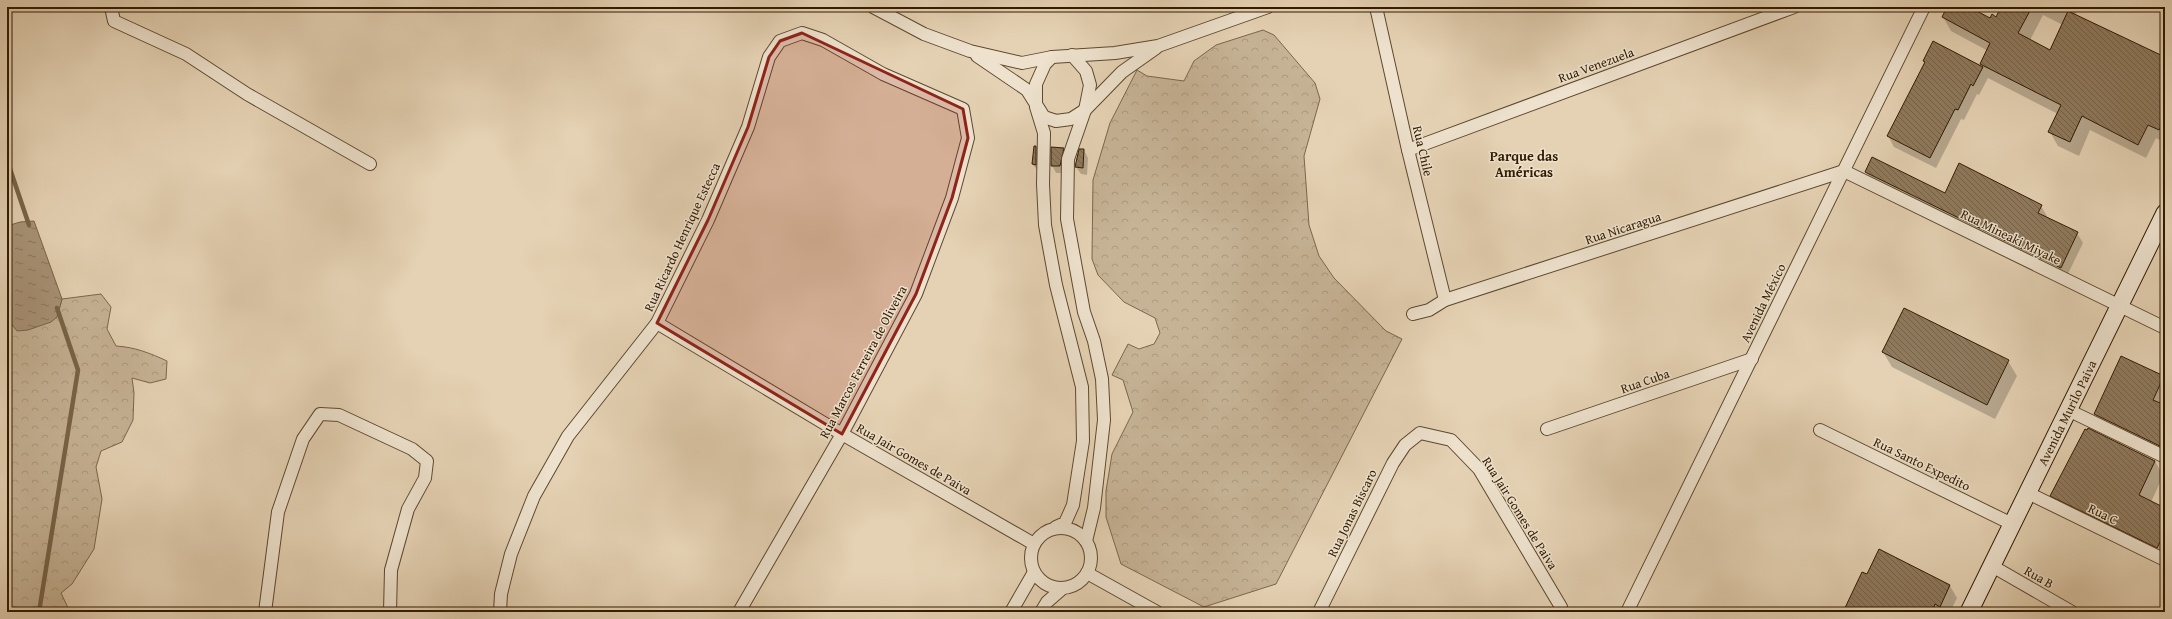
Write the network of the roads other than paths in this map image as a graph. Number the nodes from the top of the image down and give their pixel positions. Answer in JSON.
{"nodes":[{"id":1,"x":111,"y":7,"type":"edge"},
{"id":2,"x":873,"y":7,"type":"edge"},
{"id":3,"x":1268,"y":7,"type":"edge"},
{"id":4,"x":1376,"y":7,"type":"edge"},
{"id":5,"x":1794,"y":7,"type":"edge"},
{"id":6,"x":1924,"y":7,"type":"edge"},
{"id":7,"x":1158,"y":46,"type":"junction"},
{"id":8,"x":970,"y":51,"type":"junction"},
{"id":9,"x":1072,"y":55,"type":"junction"},
{"id":10,"x":1052,"y":57,"type":"junction"},
{"id":11,"x":1036,"y":107,"type":"junction"},
{"id":12,"x":963,"y":109,"type":"joint"},
{"id":13,"x":1085,"y":110,"type":"junction"},
{"id":14,"x":1408,"y":150,"type":"junction"},
{"id":15,"x":370,"y":164,"type":"dead end"},
{"id":16,"x":1844,"y":171,"type":"junction"},
{"id":17,"x":2165,"y":213,"type":"edge"},
{"id":18,"x":1445,"y":300,"type":"junction"},
{"id":19,"x":2120,"y":306,"type":"junction"},
{"id":20,"x":1413,"y":314,"type":"dead end"},
{"id":21,"x":657,"y":323,"type":"junction"},
{"id":22,"x":2165,"y":328,"type":"edge"},
{"id":23,"x":1752,"y":359,"type":"junction"},
{"id":24,"x":2068,"y":410,"type":"junction"},
{"id":25,"x":1547,"y":429,"type":"dead end"},
{"id":26,"x":1820,"y":430,"type":"dead end"},
{"id":27,"x":1420,"y":433,"type":"joint"},
{"id":28,"x":842,"y":434,"type":"junction"},
{"id":29,"x":2165,"y":457,"type":"edge"},
{"id":30,"x":2028,"y":493,"type":"junction"},
{"id":31,"x":2012,"y":524,"type":"junction"},
{"id":32,"x":1056,"y":528,"type":"junction"},
{"id":33,"x":1086,"y":541,"type":"junction"},
{"id":34,"x":1034,"y":544,"type":"junction"},
{"id":35,"x":2165,"y":560,"type":"edge"},
{"id":36,"x":1992,"y":566,"type":"junction"},
{"id":37,"x":1034,"y":572,"type":"junction"},
{"id":38,"x":1087,"y":574,"type":"junction"},
{"id":39,"x":1063,"y":588,"type":"junction"},
{"id":40,"x":265,"y":612,"type":"edge"},
{"id":41,"x":390,"y":612,"type":"edge"},
{"id":42,"x":500,"y":612,"type":"edge"},
{"id":43,"x":739,"y":612,"type":"edge"},
{"id":44,"x":1011,"y":612,"type":"edge"},
{"id":45,"x":1041,"y":612,"type":"edge"},
{"id":46,"x":1157,"y":612,"type":"edge"},
{"id":47,"x":1319,"y":612,"type":"edge"},
{"id":48,"x":1562,"y":612,"type":"edge"},
{"id":49,"x":1627,"y":612,"type":"edge"},
{"id":50,"x":1969,"y":612,"type":"edge"},
{"id":51,"x":2072,"y":612,"type":"edge"}],
"edges":[{"from":1,"to":15,"type":"street"},
{"from":2,"to":8,"type":"street"},
{"from":3,"to":7,"type":"street"},
{"from":4,"to":14,"type":"street","name":"Rua Chile"},
{"from":5,"to":14,"type":"street","name":"Rua Venezuela"},
{"from":6,"to":16,"type":"street","name":"Avenida México"},
{"from":7,"to":9,"type":"street"},
{"from":7,"to":13,"type":"street"},
{"from":8,"to":10,"type":"street"},
{"from":8,"to":11,"type":"street"},
{"from":9,"to":10,"type":"street"},
{"from":9,"to":13,"type":"street"},
{"from":10,"to":11,"type":"street"},
{"from":11,"to":13,"type":"street"},
{"from":11,"to":32,"type":"street"},
{"from":12,"to":21,"type":"street","name":"Rua Ricardo Henrique Estecca"},
{"from":12,"to":28,"type":"street","name":"Rua Marcos Ferreira de Oliveira"},
{"from":13,"to":33,"type":"street"},
{"from":14,"to":18,"type":"street","name":"Rua Chile"},
{"from":16,"to":18,"type":"street","name":"Rua Nicaragua"},
{"from":16,"to":19,"type":"street","name":"Rua Mineaki Miyake"},
{"from":16,"to":23,"type":"street","name":"Avenida México"},
{"from":17,"to":19,"type":"street","name":"Avenida Murilo Paiva"},
{"from":18,"to":20,"type":"street","name":"Rua Nicaragua"},
{"from":19,"to":22,"type":"street","name":"Rua Mineaki Miyake"},
{"from":19,"to":24,"type":"street","name":"Avenida Murilo Paiva"},
{"from":21,"to":28,"type":"street","name":"Rua Jair Gomes de Paiva"},
{"from":21,"to":42,"type":"street","name":"Rua Ricardo Henrique Estecca"},
{"from":23,"to":25,"type":"street","name":"Rua Cuba"},
{"from":23,"to":49,"type":"street","name":"Avenida México"},
{"from":24,"to":29,"type":"street"},
{"from":24,"to":30,"type":"street","name":"Avenida Murilo Paiva"},
{"from":26,"to":31,"type":"street","name":"Rua Santo Expedito"},
{"from":27,"to":47,"type":"street","name":"Rua Jonas Biscaro"},
{"from":27,"to":48,"type":"street","name":"Rua Jair Gomes de Paiva"},
{"from":28,"to":34,"type":"street","name":"Rua Jair Gomes de Paiva"},
{"from":28,"to":43,"type":"street","name":"Rua Marcos Ferreira de Oliveira"},
{"from":30,"to":31,"type":"street","name":"Avenida Murilo Paiva"},
{"from":30,"to":35,"type":"street","name":"Rua C"},
{"from":31,"to":36,"type":"street","name":"Avenida Murilo Paiva"},
{"from":32,"to":33,"type":"street"},
{"from":32,"to":34,"type":"street"},
{"from":33,"to":38,"type":"street"},
{"from":34,"to":37,"type":"street"},
{"from":36,"to":50,"type":"street","name":"Avenida Murilo Paiva"},
{"from":36,"to":51,"type":"street","name":"Rua B"},
{"from":37,"to":39,"type":"street"},
{"from":37,"to":44,"type":"street"},
{"from":38,"to":39,"type":"street"},
{"from":38,"to":46,"type":"street"},
{"from":39,"to":45,"type":"street"},
{"from":40,"to":41,"type":"street"}]}
